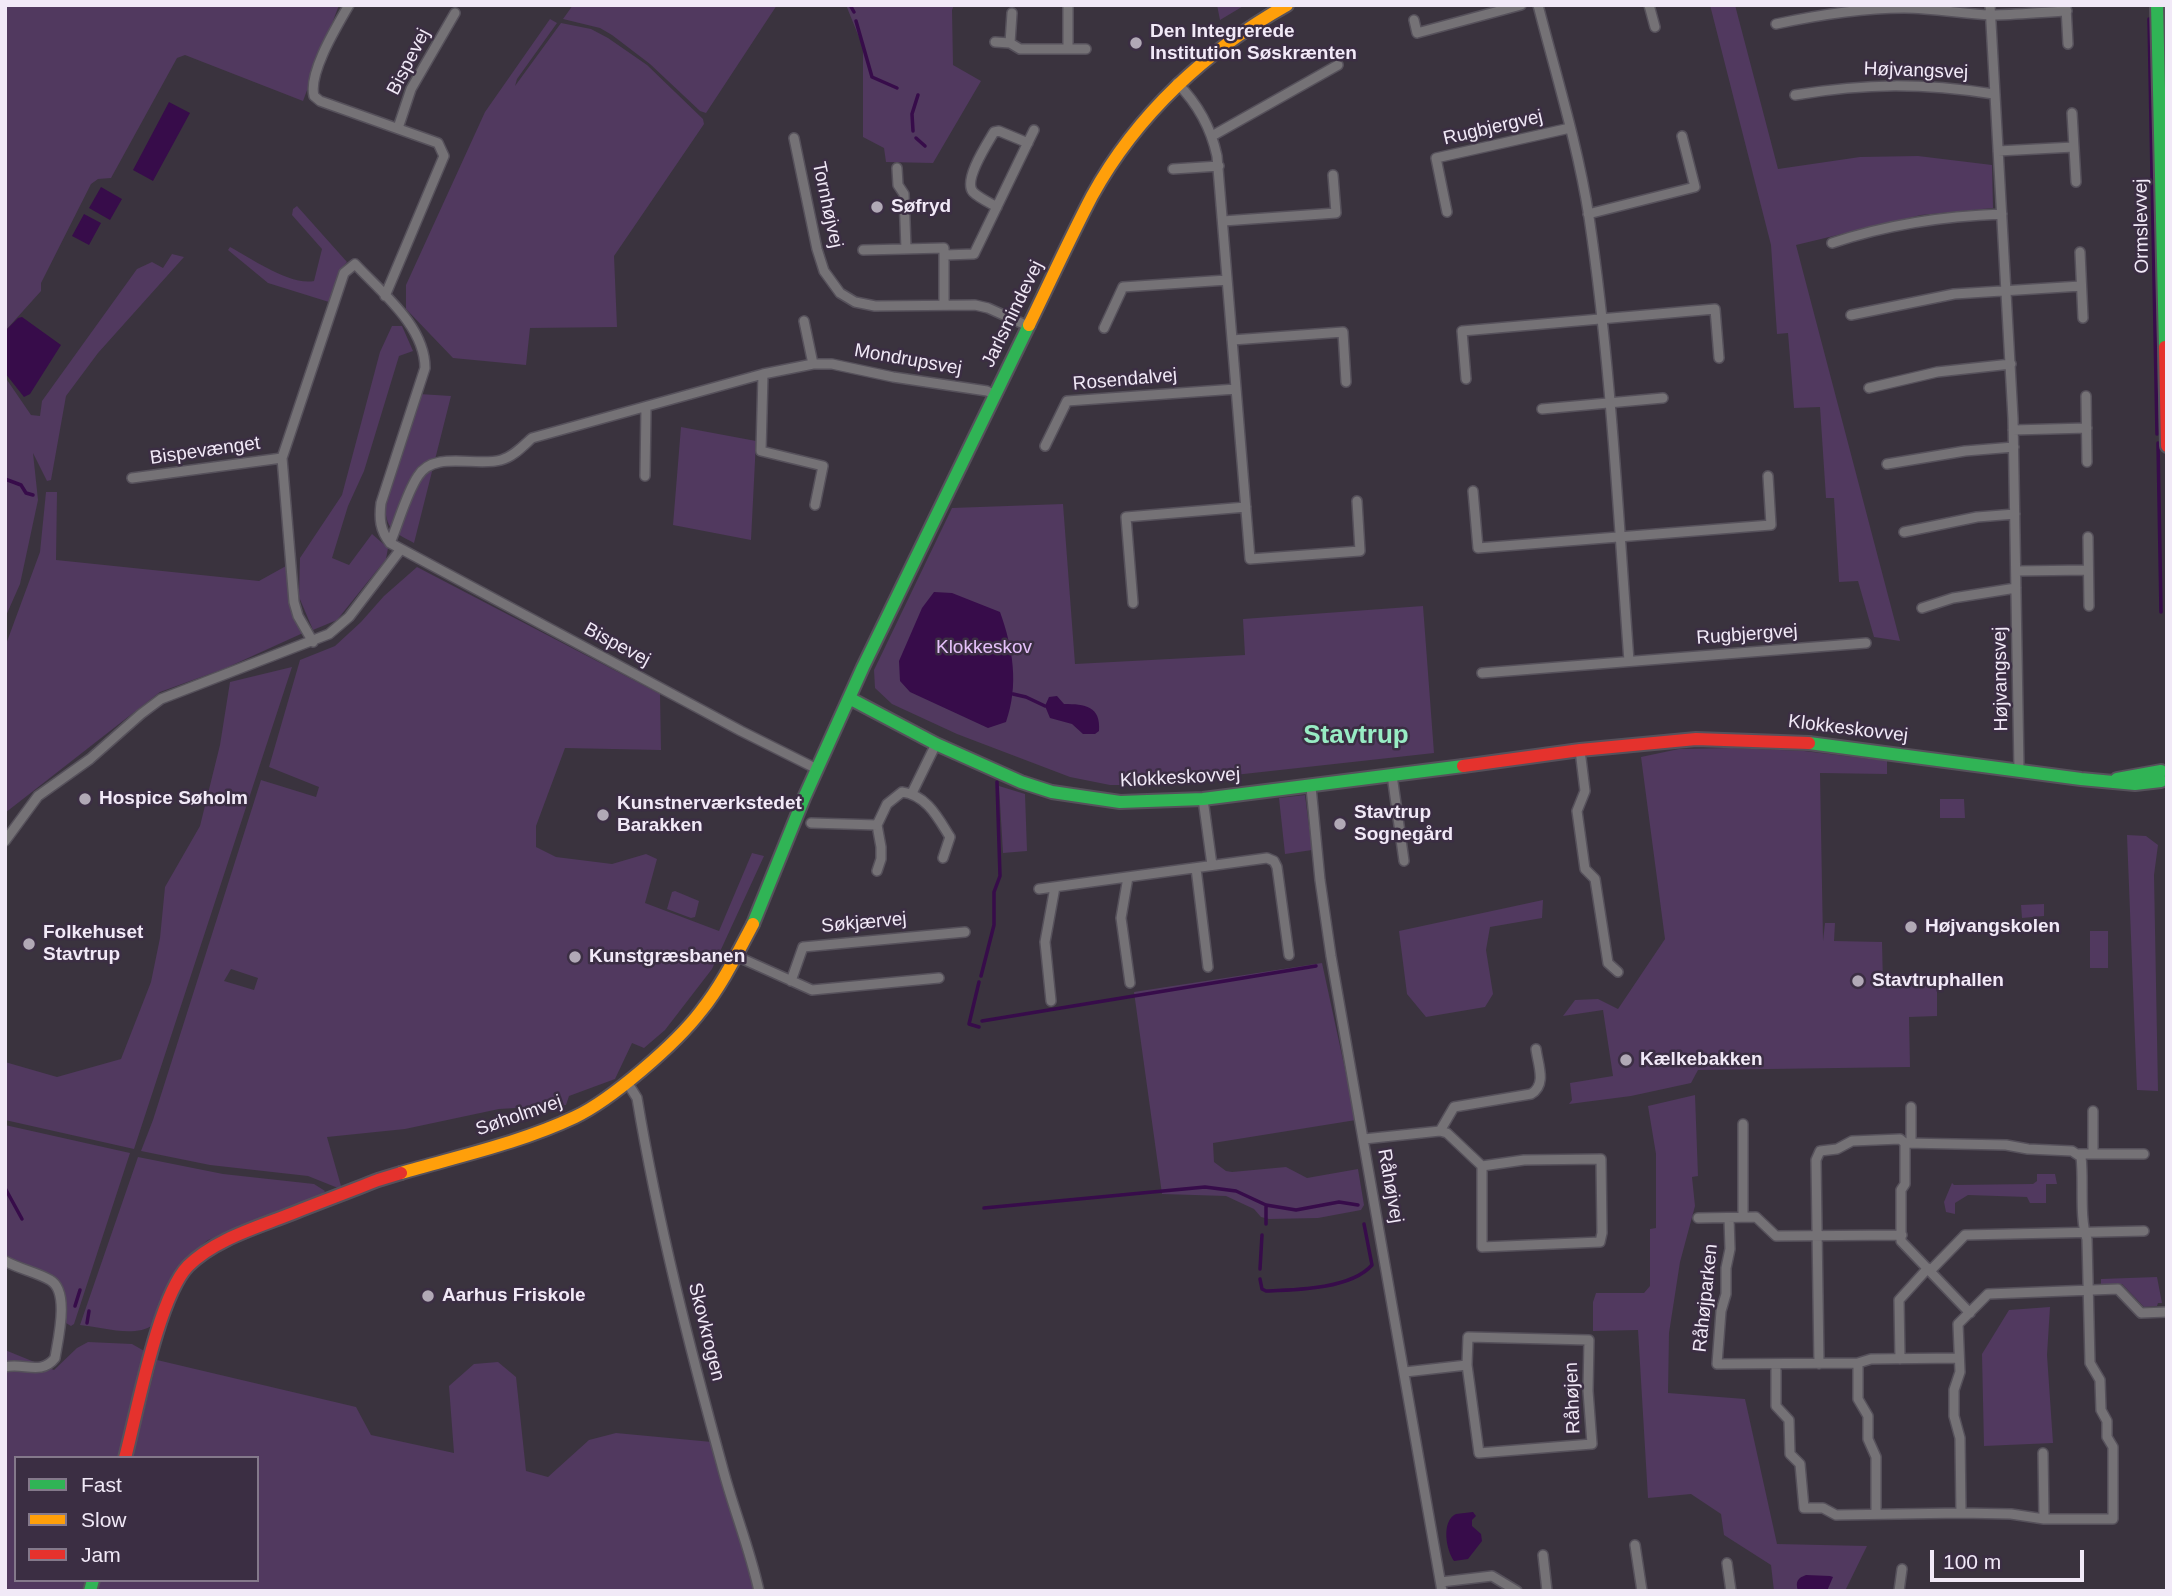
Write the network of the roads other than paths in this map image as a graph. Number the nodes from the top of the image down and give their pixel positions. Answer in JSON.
{"nodes":[{"id":1,"x":349,"y":5,"type":"edge"},
{"id":2,"x":1068,"y":5,"type":"edge"},
{"id":3,"x":1521,"y":5,"type":"edge"},
{"id":4,"x":1538,"y":5,"type":"edge"},
{"id":5,"x":1649,"y":5,"type":"edge"},
{"id":6,"x":1280,"y":7,"type":"edge"},
{"id":7,"x":2066,"y":8,"type":"edge"},
{"id":8,"x":1990,"y":10,"type":"edge"},
{"id":9,"x":2160,"y":10,"type":"edge"},
{"id":10,"x":1012,"y":12,"type":"dead end"},
{"id":11,"x":455,"y":13,"type":"dead end"},
{"id":12,"x":1414,"y":20,"type":"dead end"},
{"id":13,"x":1776,"y":24,"type":"dead end"},
{"id":14,"x":1655,"y":27,"type":"dead end"},
{"id":15,"x":995,"y":42,"type":"dead end"},
{"id":16,"x":1010,"y":43,"type":"junction"},
{"id":17,"x":2068,"y":44,"type":"dead end"},
{"id":18,"x":1068,"y":49,"type":"junction"},
{"id":19,"x":1086,"y":49,"type":"dead end"},
{"id":20,"x":1338,"y":65,"type":"dead end"},
{"id":21,"x":1177,"y":83,"type":"junction"},
{"id":22,"x":1994,"y":93,"type":"junction"},
{"id":23,"x":1794,"y":95,"type":"dead end"},
{"id":24,"x":2072,"y":113,"type":"dead end"},
{"id":25,"x":398,"y":128,"type":"junction"},
{"id":26,"x":1570,"y":128,"type":"junction"},
{"id":27,"x":1034,"y":130,"type":"dead end"},
{"id":28,"x":1212,"y":136,"type":"junction"},
{"id":29,"x":1682,"y":136,"type":"dead end"},
{"id":30,"x":794,"y":138,"type":"dead end"},
{"id":31,"x":1028,"y":143,"type":"junction"},
{"id":32,"x":2074,"y":147,"type":"junction"},
{"id":33,"x":1998,"y":151,"type":"junction"},
{"id":34,"x":1219,"y":166,"type":"junction"},
{"id":35,"x":897,"y":168,"type":"dead end"},
{"id":36,"x":1173,"y":169,"type":"dead end"},
{"id":37,"x":1332,"y":175,"type":"dead end"},
{"id":38,"x":2076,"y":182,"type":"dead end"},
{"id":39,"x":997,"y":207,"type":"junction"},
{"id":40,"x":1447,"y":212,"type":"dead end"},
{"id":41,"x":1588,"y":214,"type":"junction"},
{"id":42,"x":2002,"y":214,"type":"junction"},
{"id":43,"x":1223,"y":221,"type":"junction"},
{"id":44,"x":1832,"y":243,"type":"dead end"},
{"id":45,"x":906,"y":249,"type":"junction"},
{"id":46,"x":863,"y":250,"type":"dead end"},
{"id":47,"x":2080,"y":251,"type":"dead end"},
{"id":48,"x":944,"y":255,"type":"junction"},
{"id":49,"x":1227,"y":280,"type":"junction"},
{"id":50,"x":2081,"y":286,"type":"junction"},
{"id":51,"x":2006,"y":290,"type":"junction"},
{"id":52,"x":385,"y":296,"type":"junction"},
{"id":53,"x":944,"y":305,"type":"junction"},
{"id":54,"x":1851,"y":315,"type":"dead end"},
{"id":55,"x":1603,"y":318,"type":"junction"},
{"id":56,"x":2083,"y":318,"type":"dead end"},
{"id":57,"x":804,"y":321,"type":"dead end"},
{"id":58,"x":1028,"y":326,"type":"junction"},
{"id":59,"x":1104,"y":328,"type":"dead end"},
{"id":60,"x":1232,"y":340,"type":"junction"},
{"id":61,"x":1719,"y":358,"type":"dead end"},
{"id":62,"x":813,"y":364,"type":"junction"},
{"id":63,"x":2011,"y":364,"type":"junction"},
{"id":64,"x":763,"y":374,"type":"junction"},
{"id":65,"x":1466,"y":379,"type":"dead end"},
{"id":66,"x":1346,"y":382,"type":"dead end"},
{"id":67,"x":1869,"y":388,"type":"dead end"},
{"id":68,"x":1236,"y":389,"type":"junction"},
{"id":69,"x":995,"y":395,"type":"junction"},
{"id":70,"x":2086,"y":396,"type":"dead end"},
{"id":71,"x":1663,"y":398,"type":"dead end"},
{"id":72,"x":1611,"y":403,"type":"junction"},
{"id":73,"x":646,"y":407,"type":"junction"},
{"id":74,"x":1542,"y":409,"type":"dead end"},
{"id":75,"x":2087,"y":428,"type":"junction"},
{"id":76,"x":2013,"y":430,"type":"junction"},
{"id":77,"x":1045,"y":446,"type":"dead end"},
{"id":78,"x":2167,"y":446,"type":"edge"},
{"id":79,"x":2014,"y":447,"type":"junction"},
{"id":80,"x":282,"y":458,"type":"junction"},
{"id":81,"x":2087,"y":462,"type":"dead end"},
{"id":82,"x":1887,"y":464,"type":"dead end"},
{"id":83,"x":645,"y":476,"type":"dead end"},
{"id":84,"x":1769,"y":476,"type":"dead end"},
{"id":85,"x":132,"y":478,"type":"dead end"},
{"id":86,"x":1473,"y":491,"type":"dead end"},
{"id":87,"x":1357,"y":501,"type":"dead end"},
{"id":88,"x":815,"y":505,"type":"dead end"},
{"id":89,"x":1246,"y":507,"type":"junction"},
{"id":90,"x":2015,"y":514,"type":"junction"},
{"id":91,"x":1904,"y":531,"type":"dead end"},
{"id":92,"x":1620,"y":537,"type":"junction"},
{"id":93,"x":2088,"y":537,"type":"dead end"},
{"id":94,"x":390,"y":543,"type":"junction"},
{"id":95,"x":401,"y":549,"type":"junction"},
{"id":96,"x":2088,"y":570,"type":"junction"},
{"id":97,"x":2016,"y":571,"type":"junction"},
{"id":98,"x":2016,"y":588,"type":"junction"},
{"id":99,"x":1133,"y":603,"type":"dead end"},
{"id":100,"x":2089,"y":606,"type":"dead end"},
{"id":101,"x":1922,"y":607,"type":"dead end"},
{"id":102,"x":313,"y":642,"type":"junction"},
{"id":103,"x":1866,"y":643,"type":"dead end"},
{"id":104,"x":1629,"y":661,"type":"junction"},
{"id":105,"x":1482,"y":673,"type":"dead end"},
{"id":106,"x":849,"y":698,"type":"junction"},
{"id":107,"x":936,"y":744,"type":"junction"},
{"id":108,"x":1580,"y":750,"type":"junction"},
{"id":109,"x":817,"y":769,"type":"junction"},
{"id":110,"x":2019,"y":770,"type":"junction"},
{"id":111,"x":1392,"y":775,"type":"junction"},
{"id":112,"x":2164,"y":776,"type":"edge"},
{"id":113,"x":1311,"y":787,"type":"junction"},
{"id":114,"x":912,"y":793,"type":"junction"},
{"id":115,"x":1203,"y":799,"type":"junction"},
{"id":116,"x":811,"y":823,"type":"dead end"},
{"id":117,"x":877,"y":824,"type":"junction"},
{"id":118,"x":5,"y":841,"type":"edge"},
{"id":119,"x":943,"y":858,"type":"dead end"},
{"id":120,"x":1404,"y":861,"type":"dead end"},
{"id":121,"x":1212,"y":865,"type":"junction"},
{"id":122,"x":1196,"y":868,"type":"junction"},
{"id":123,"x":877,"y":871,"type":"dead end"},
{"id":124,"x":1128,"y":877,"type":"junction"},
{"id":125,"x":1055,"y":887,"type":"junction"},
{"id":126,"x":1039,"y":889,"type":"dead end"},
{"id":127,"x":965,"y":932,"type":"dead end"},
{"id":128,"x":1289,"y":955,"type":"dead end"},
{"id":129,"x":736,"y":956,"type":"junction"},
{"id":130,"x":1208,"y":967,"type":"dead end"},
{"id":131,"x":1618,"y":972,"type":"dead end"},
{"id":132,"x":939,"y":978,"type":"dead end"},
{"id":133,"x":791,"y":981,"type":"junction"},
{"id":134,"x":1130,"y":983,"type":"dead end"},
{"id":135,"x":1051,"y":1001,"type":"dead end"},
{"id":136,"x":1536,"y":1049,"type":"dead end"},
{"id":137,"x":626,"y":1082,"type":"junction"},
{"id":138,"x":1911,"y":1107,"type":"dead end"},
{"id":139,"x":2093,"y":1111,"type":"dead end"},
{"id":140,"x":1743,"y":1124,"type":"dead end"},
{"id":141,"x":1440,"y":1131,"type":"junction"},
{"id":142,"x":1364,"y":1139,"type":"junction"},
{"id":143,"x":1908,"y":1143,"type":"junction"},
{"id":144,"x":2079,"y":1154,"type":"junction"},
{"id":145,"x":2093,"y":1154,"type":"junction"},
{"id":146,"x":2144,"y":1154,"type":"dead end"},
{"id":147,"x":1482,"y":1166,"type":"junction"},
{"id":148,"x":1743,"y":1217,"type":"junction"},
{"id":149,"x":1698,"y":1218,"type":"dead end"},
{"id":150,"x":1729,"y":1218,"type":"junction"},
{"id":151,"x":2144,"y":1231,"type":"dead end"},
{"id":152,"x":2085,"y":1232,"type":"junction"},
{"id":153,"x":1902,"y":1235,"type":"junction"},
{"id":154,"x":1817,"y":1236,"type":"junction"},
{"id":155,"x":5,"y":1261,"type":"edge"},
{"id":156,"x":1929,"y":1270,"type":"junction"},
{"id":157,"x":2089,"y":1289,"type":"junction"},
{"id":158,"x":1969,"y":1312,"type":"junction"},
{"id":159,"x":2167,"y":1312,"type":"edge"},
{"id":160,"x":1959,"y":1358,"type":"junction"},
{"id":161,"x":1900,"y":1359,"type":"junction"},
{"id":162,"x":1858,"y":1363,"type":"junction"},
{"id":163,"x":1776,"y":1364,"type":"junction"},
{"id":164,"x":1819,"y":1364,"type":"junction"},
{"id":165,"x":1467,"y":1365,"type":"junction"},
{"id":166,"x":5,"y":1367,"type":"edge"},
{"id":167,"x":1405,"y":1372,"type":"junction"},
{"id":168,"x":2043,"y":1453,"type":"dead end"},
{"id":169,"x":126,"y":1456,"type":"edge"},
{"id":170,"x":1961,"y":1513,"type":"junction"},
{"id":171,"x":1876,"y":1514,"type":"junction"},
{"id":172,"x":2044,"y":1519,"type":"junction"},
{"id":173,"x":1635,"y":1545,"type":"dead end"},
{"id":174,"x":1543,"y":1555,"type":"dead end"},
{"id":175,"x":1727,"y":1563,"type":"dead end"},
{"id":176,"x":1902,"y":1569,"type":"dead end"},
{"id":177,"x":1442,"y":1587,"type":"edge"},
{"id":178,"x":759,"y":1591,"type":"edge"},
{"id":179,"x":1517,"y":1591,"type":"edge"},
{"id":180,"x":1547,"y":1591,"type":"edge"},
{"id":181,"x":1642,"y":1591,"type":"edge"},
{"id":182,"x":1731,"y":1591,"type":"edge"},
{"id":183,"x":1899,"y":1591,"type":"edge"}],
"edges":[{"from":1,"to":25,"type":"street"},
{"from":2,"to":18,"type":"street"},
{"from":3,"to":12,"type":"street"},
{"from":4,"to":26,"type":"street","name":"Rugbjergvej"},
{"from":5,"to":14,"type":"street"},
{"from":6,"to":21,"type":"street","name":"Jarlsmindevej"},
{"from":7,"to":8,"type":"street"},
{"from":7,"to":17,"type":"street"},
{"from":8,"to":13,"type":"street"},
{"from":8,"to":22,"type":"street","name":"Højvangsvej"},
{"from":9,"to":78,"type":"street","name":"Ormslevvej"},
{"from":10,"to":16,"type":"street"},
{"from":11,"to":25,"type":"street","name":"Bispevej"},
{"from":15,"to":16,"type":"street"},
{"from":16,"to":18,"type":"street"},
{"from":18,"to":19,"type":"street"},
{"from":20,"to":28,"type":"street"},
{"from":21,"to":28,"type":"street"},
{"from":21,"to":58,"type":"street","name":"Jarlsmindevej"},
{"from":22,"to":23,"type":"street","name":"Højvangsvej"},
{"from":22,"to":33,"type":"street","name":"Højvangsvej"},
{"from":24,"to":32,"type":"street"},
{"from":25,"to":52,"type":"street"},
{"from":26,"to":40,"type":"street","name":"Rugbjergvej"},
{"from":26,"to":41,"type":"street","name":"Rugbjergvej"},
{"from":27,"to":31,"type":"street","name":"Tornhøjvej"},
{"from":28,"to":34,"type":"street"},
{"from":29,"to":41,"type":"street"},
{"from":30,"to":53,"type":"street","name":"Tornhøjvej"},
{"from":31,"to":39,"type":"street","name":"Tornhøjvej"},
{"from":31,"to":39,"type":"street"},
{"from":32,"to":33,"type":"street"},
{"from":32,"to":38,"type":"street"},
{"from":33,"to":42,"type":"street","name":"Højvangsvej"},
{"from":34,"to":36,"type":"street"},
{"from":34,"to":43,"type":"street"},
{"from":35,"to":45,"type":"street"},
{"from":37,"to":43,"type":"street"},
{"from":39,"to":48,"type":"street","name":"Tornhøjvej"},
{"from":41,"to":55,"type":"street","name":"Rugbjergvej"},
{"from":42,"to":44,"type":"street"},
{"from":42,"to":51,"type":"street","name":"Højvangsvej"},
{"from":43,"to":49,"type":"street"},
{"from":45,"to":46,"type":"street","name":"Tornhøjvej"},
{"from":45,"to":48,"type":"street","name":"Tornhøjvej"},
{"from":47,"to":50,"type":"street"},
{"from":48,"to":53,"type":"street"},
{"from":49,"to":59,"type":"street"},
{"from":49,"to":60,"type":"street"},
{"from":50,"to":51,"type":"street"},
{"from":50,"to":56,"type":"street"},
{"from":51,"to":54,"type":"street"},
{"from":51,"to":63,"type":"street","name":"Højvangsvej"},
{"from":52,"to":80,"type":"street"},
{"from":52,"to":94,"type":"street"},
{"from":53,"to":58,"type":"street","name":"Tornhøjvej"},
{"from":55,"to":61,"type":"street"},
{"from":55,"to":65,"type":"street"},
{"from":55,"to":72,"type":"street","name":"Rugbjergvej"},
{"from":57,"to":62,"type":"street"},
{"from":58,"to":69,"type":"street","name":"Jarlsmindevej"},
{"from":60,"to":66,"type":"street"},
{"from":60,"to":68,"type":"street"},
{"from":62,"to":64,"type":"street","name":"Mondrupsvej"},
{"from":62,"to":69,"type":"street","name":"Mondrupsvej"},
{"from":63,"to":67,"type":"street"},
{"from":63,"to":76,"type":"street","name":"Højvangsvej"},
{"from":64,"to":73,"type":"street","name":"Mondrupsvej"},
{"from":64,"to":88,"type":"street"},
{"from":68,"to":77,"type":"street","name":"Rosendalvej"},
{"from":68,"to":89,"type":"street"},
{"from":69,"to":106,"type":"street","name":"Jarlsmindevej"},
{"from":70,"to":75,"type":"street"},
{"from":71,"to":72,"type":"street"},
{"from":72,"to":74,"type":"street"},
{"from":72,"to":92,"type":"street","name":"Rugbjergvej"},
{"from":73,"to":83,"type":"street"},
{"from":73,"to":94,"type":"street","name":"Mondrupsvej"},
{"from":75,"to":76,"type":"street"},
{"from":75,"to":81,"type":"street"},
{"from":76,"to":79,"type":"street","name":"Højvangsvej"},
{"from":79,"to":82,"type":"street"},
{"from":79,"to":90,"type":"street","name":"Højvangsvej"},
{"from":80,"to":85,"type":"street","name":"Bispevænget"},
{"from":80,"to":102,"type":"street"},
{"from":84,"to":92,"type":"street"},
{"from":86,"to":92,"type":"street"},
{"from":87,"to":89,"type":"street"},
{"from":89,"to":99,"type":"street"},
{"from":90,"to":91,"type":"street"},
{"from":90,"to":97,"type":"street","name":"Højvangsvej"},
{"from":92,"to":104,"type":"street","name":"Rugbjergvej"},
{"from":93,"to":96,"type":"street"},
{"from":94,"to":95,"type":"street","name":"Bispevej"},
{"from":95,"to":102,"type":"street"},
{"from":95,"to":109,"type":"street","name":"Bispevej"},
{"from":96,"to":97,"type":"street"},
{"from":96,"to":100,"type":"street"},
{"from":97,"to":98,"type":"street","name":"Højvangsvej"},
{"from":98,"to":101,"type":"street"},
{"from":98,"to":110,"type":"street","name":"Højvangsvej"},
{"from":102,"to":118,"type":"street"},
{"from":103,"to":104,"type":"street","name":"Rugbjergvej"},
{"from":104,"to":105,"type":"street","name":"Rugbjergvej"},
{"from":106,"to":107,"type":"street","name":"Klokkeskovvej"},
{"from":106,"to":109,"type":"street","name":"Søholmvej"},
{"from":107,"to":114,"type":"street"},
{"from":107,"to":115,"type":"street","name":"Klokkeskovvej"},
{"from":108,"to":110,"type":"street","name":"Klokkeskovvej"},
{"from":108,"to":111,"type":"street","name":"Klokkeskovvej"},
{"from":108,"to":131,"type":"street"},
{"from":109,"to":129,"type":"street","name":"Søholmvej"},
{"from":110,"to":112,"type":"street","name":"Klokkeskovvej"},
{"from":111,"to":113,"type":"street","name":"Klokkeskovvej"},
{"from":111,"to":120,"type":"street"},
{"from":113,"to":115,"type":"street","name":"Klokkeskovvej"},
{"from":113,"to":142,"type":"street","name":"Råhøjvej"},
{"from":114,"to":117,"type":"street"},
{"from":114,"to":119,"type":"street"},
{"from":115,"to":121,"type":"street"},
{"from":116,"to":117,"type":"street"},
{"from":117,"to":123,"type":"street"},
{"from":121,"to":122,"type":"street"},
{"from":121,"to":128,"type":"street"},
{"from":122,"to":124,"type":"street"},
{"from":122,"to":130,"type":"street"},
{"from":124,"to":125,"type":"street"},
{"from":124,"to":134,"type":"street"},
{"from":125,"to":126,"type":"street"},
{"from":125,"to":135,"type":"street"},
{"from":127,"to":133,"type":"street","name":"Søkjærvej"},
{"from":129,"to":133,"type":"street"},
{"from":129,"to":137,"type":"street","name":"Søholmvej"},
{"from":132,"to":133,"type":"street"},
{"from":136,"to":141,"type":"street"},
{"from":137,"to":169,"type":"street","name":"Søholmvej"},
{"from":137,"to":178,"type":"street","name":"Skovkrogen"},
{"from":138,"to":143,"type":"street"},
{"from":139,"to":145,"type":"street"},
{"from":140,"to":148,"type":"street"},
{"from":141,"to":142,"type":"street"},
{"from":141,"to":147,"type":"street"},
{"from":142,"to":167,"type":"street","name":"Råhøjvej"},
{"from":143,"to":144,"type":"street"},
{"from":143,"to":153,"type":"street"},
{"from":143,"to":154,"type":"street"},
{"from":144,"to":145,"type":"street"},
{"from":144,"to":152,"type":"street"},
{"from":145,"to":146,"type":"street"},
{"from":147,"to":147,"type":"street"},
{"from":148,"to":150,"type":"street","name":"Råhøjparken"},
{"from":148,"to":154,"type":"street"},
{"from":149,"to":150,"type":"street","name":"Råhøjparken"},
{"from":150,"to":163,"type":"street","name":"Råhøjparken"},
{"from":151,"to":152,"type":"street"},
{"from":152,"to":156,"type":"street"},
{"from":152,"to":157,"type":"street"},
{"from":153,"to":154,"type":"street"},
{"from":153,"to":156,"type":"street"},
{"from":154,"to":164,"type":"street"},
{"from":155,"to":166,"type":"street"},
{"from":156,"to":158,"type":"street"},
{"from":156,"to":161,"type":"street"},
{"from":157,"to":158,"type":"street"},
{"from":157,"to":159,"type":"street"},
{"from":157,"to":172,"type":"street"},
{"from":158,"to":160,"type":"street"},
{"from":160,"to":161,"type":"street","name":"Råhøjparken"},
{"from":160,"to":170,"type":"street"},
{"from":161,"to":162,"type":"street","name":"Råhøjparken"},
{"from":162,"to":164,"type":"street","name":"Råhøjparken"},
{"from":162,"to":171,"type":"street"},
{"from":163,"to":164,"type":"street","name":"Råhøjparken"},
{"from":163,"to":171,"type":"street"},
{"from":165,"to":165,"type":"street","name":"Råhøjen"},
{"from":165,"to":167,"type":"street"},
{"from":167,"to":177,"type":"street","name":"Råhøjvej"},
{"from":168,"to":172,"type":"street"},
{"from":170,"to":171,"type":"street"},
{"from":170,"to":172,"type":"street"},
{"from":173,"to":181,"type":"street"},
{"from":174,"to":180,"type":"street"},
{"from":175,"to":182,"type":"street"},
{"from":176,"to":183,"type":"street"},
{"from":177,"to":179,"type":"street"}]}
